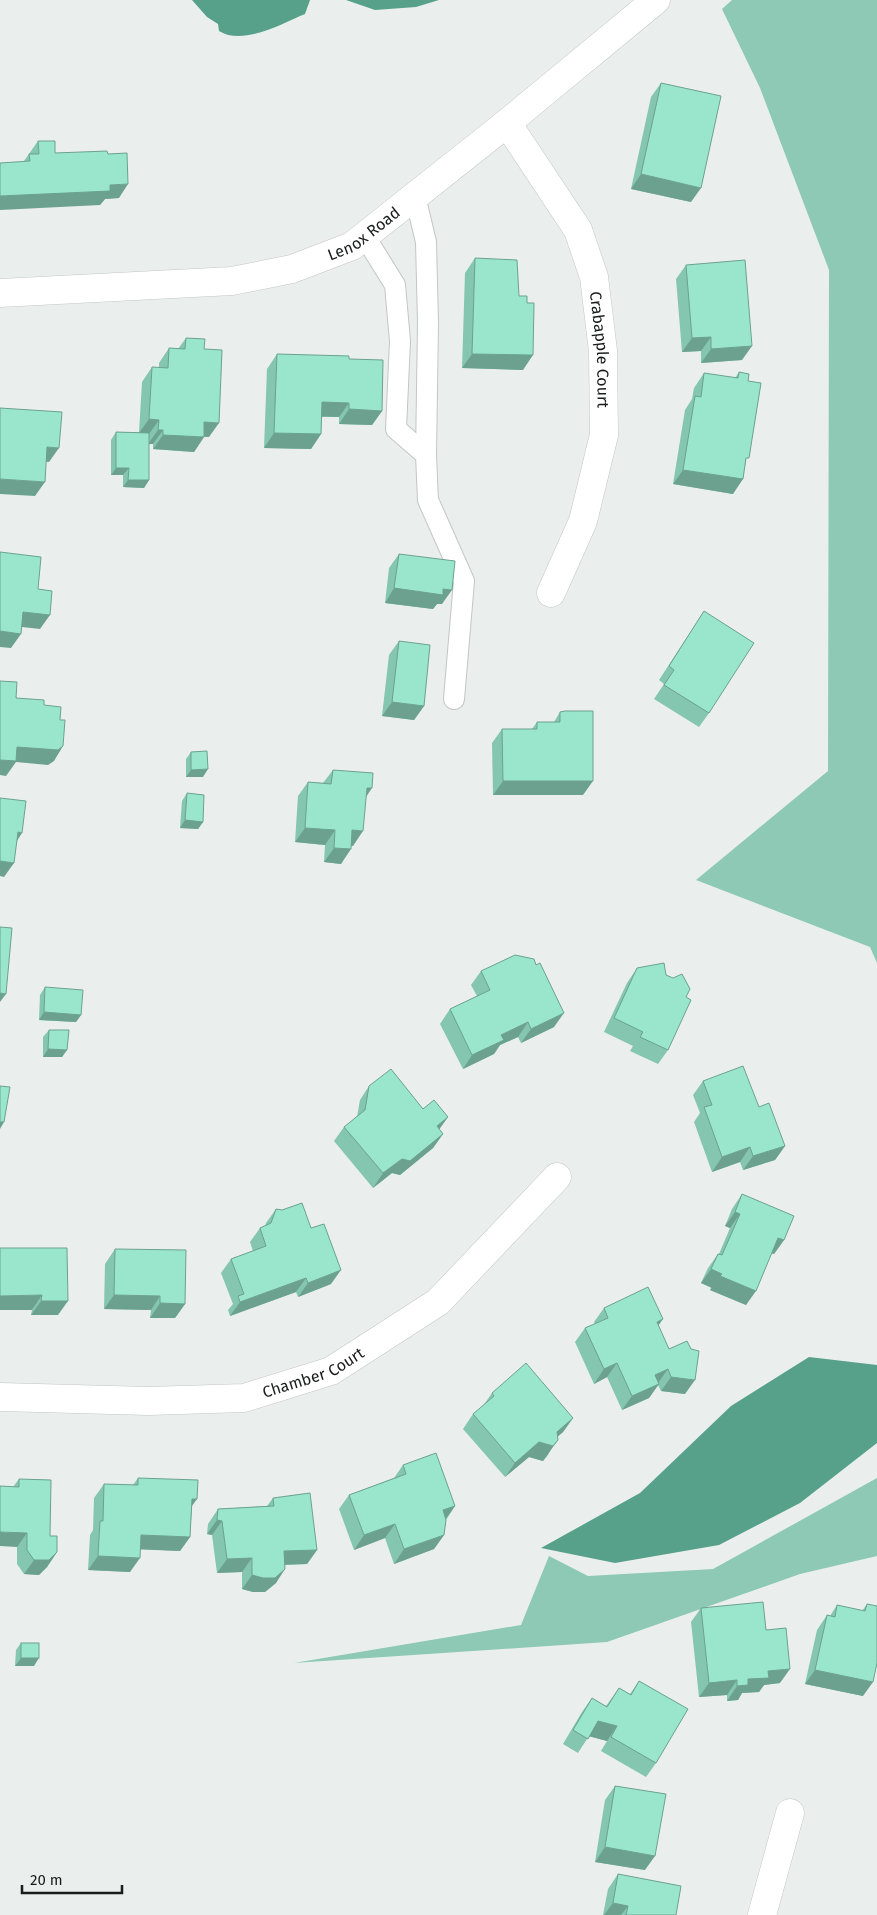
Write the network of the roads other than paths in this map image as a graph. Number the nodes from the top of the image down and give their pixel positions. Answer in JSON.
{"nodes":[{"id":1,"x":656,"y":0,"type":"edge"},
{"id":2,"x":507,"y":123,"type":"junction"},
{"id":3,"x":415,"y":196,"type":"junction"},
{"id":4,"x":364,"y":235,"type":"junction"},
{"id":5,"x":0,"y":293,"type":"edge"},
{"id":6,"x":428,"y":322,"type":"junction"},
{"id":7,"x":400,"y":341,"type":"junction"},
{"id":8,"x":426,"y":456,"type":"junction"},
{"id":9,"x":551,"y":592,"type":"dead end"},
{"id":10,"x":454,"y":699,"type":"dead end"},
{"id":11,"x":557,"y":1177,"type":"dead end"},
{"id":12,"x":0,"y":1397,"type":"edge"},
{"id":13,"x":790,"y":1813,"type":"dead end"},
{"id":14,"x":762,"y":1915,"type":"edge"}],
"edges":[{"from":1,"to":2,"type":"street","name":"Lenox Road"},
{"from":2,"to":3,"type":"street","name":"Lenox Road"},
{"from":2,"to":9,"type":"street","name":"Crabapple Court"},
{"from":3,"to":4,"type":"street","name":"Lenox Road"},
{"from":3,"to":6,"type":"lane"},
{"from":4,"to":5,"type":"street","name":"Lenox Road"},
{"from":4,"to":7,"type":"lane"},
{"from":6,"to":7,"type":"lane"},
{"from":6,"to":8,"type":"lane"},
{"from":7,"to":8,"type":"lane"},
{"from":8,"to":10,"type":"lane"},
{"from":11,"to":12,"type":"street","name":"Chamber Court"},
{"from":13,"to":14,"type":"street"}]}
